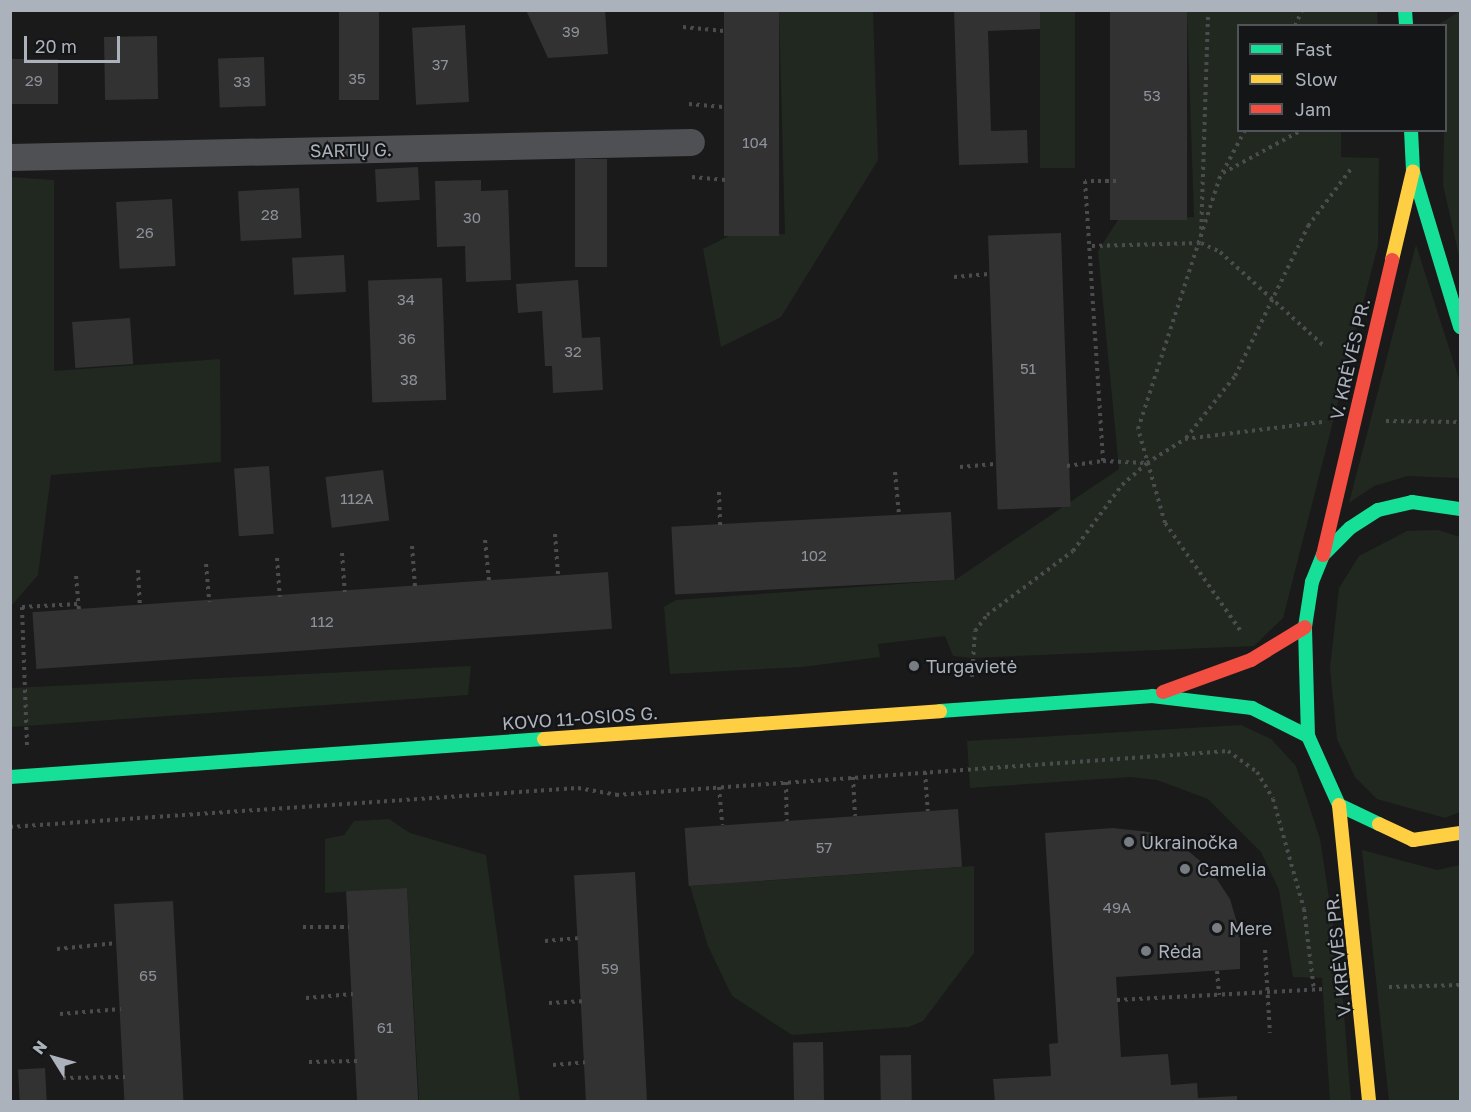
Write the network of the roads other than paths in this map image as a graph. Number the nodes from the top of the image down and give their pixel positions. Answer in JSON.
{"nodes":[{"id":1,"x":1411,"y":132,"type":"edge"},
{"id":2,"x":691,"y":142,"type":"dead end"},
{"id":3,"x":10,"y":157,"type":"edge"},
{"id":4,"x":1413,"y":171,"type":"junction"},
{"id":5,"x":1461,"y":327,"type":"edge"},
{"id":6,"x":1461,"y":509,"type":"edge"},
{"id":7,"x":1323,"y":555,"type":"junction"},
{"id":8,"x":1305,"y":627,"type":"junction"},
{"id":9,"x":1152,"y":696,"type":"junction"},
{"id":10,"x":1308,"y":736,"type":"junction"},
{"id":11,"x":10,"y":777,"type":"edge"},
{"id":12,"x":1339,"y":805,"type":"junction"},
{"id":13,"x":1461,"y":833,"type":"edge"},
{"id":14,"x":1369,"y":1101,"type":"edge"}],
"edges":[{"from":1,"to":4,"type":"main road","name":"V. KRĖVĖS PR."},
{"from":2,"to":3,"type":"street","name":"SARTŲ G."},
{"from":4,"to":5,"type":"main road","name":"V. KRĖVĖS PR."},
{"from":4,"to":7,"type":"main road","name":"V. KRĖVĖS PR."},
{"from":6,"to":7,"type":"main road"},
{"from":7,"to":8,"type":"main road"},
{"from":8,"to":9,"type":"main road","name":"KOVO 11-OSIOS G."},
{"from":8,"to":10,"type":"main road"},
{"from":9,"to":10,"type":"main road","name":"KOVO 11-OSIOS G."},
{"from":9,"to":11,"type":"main road","name":"KOVO 11-OSIOS G."},
{"from":10,"to":12,"type":"main road","name":"V. KRĖVĖS PR."},
{"from":12,"to":13,"type":"main road"},
{"from":12,"to":14,"type":"main road","name":"V. KRĖVĖS PR."}]}
